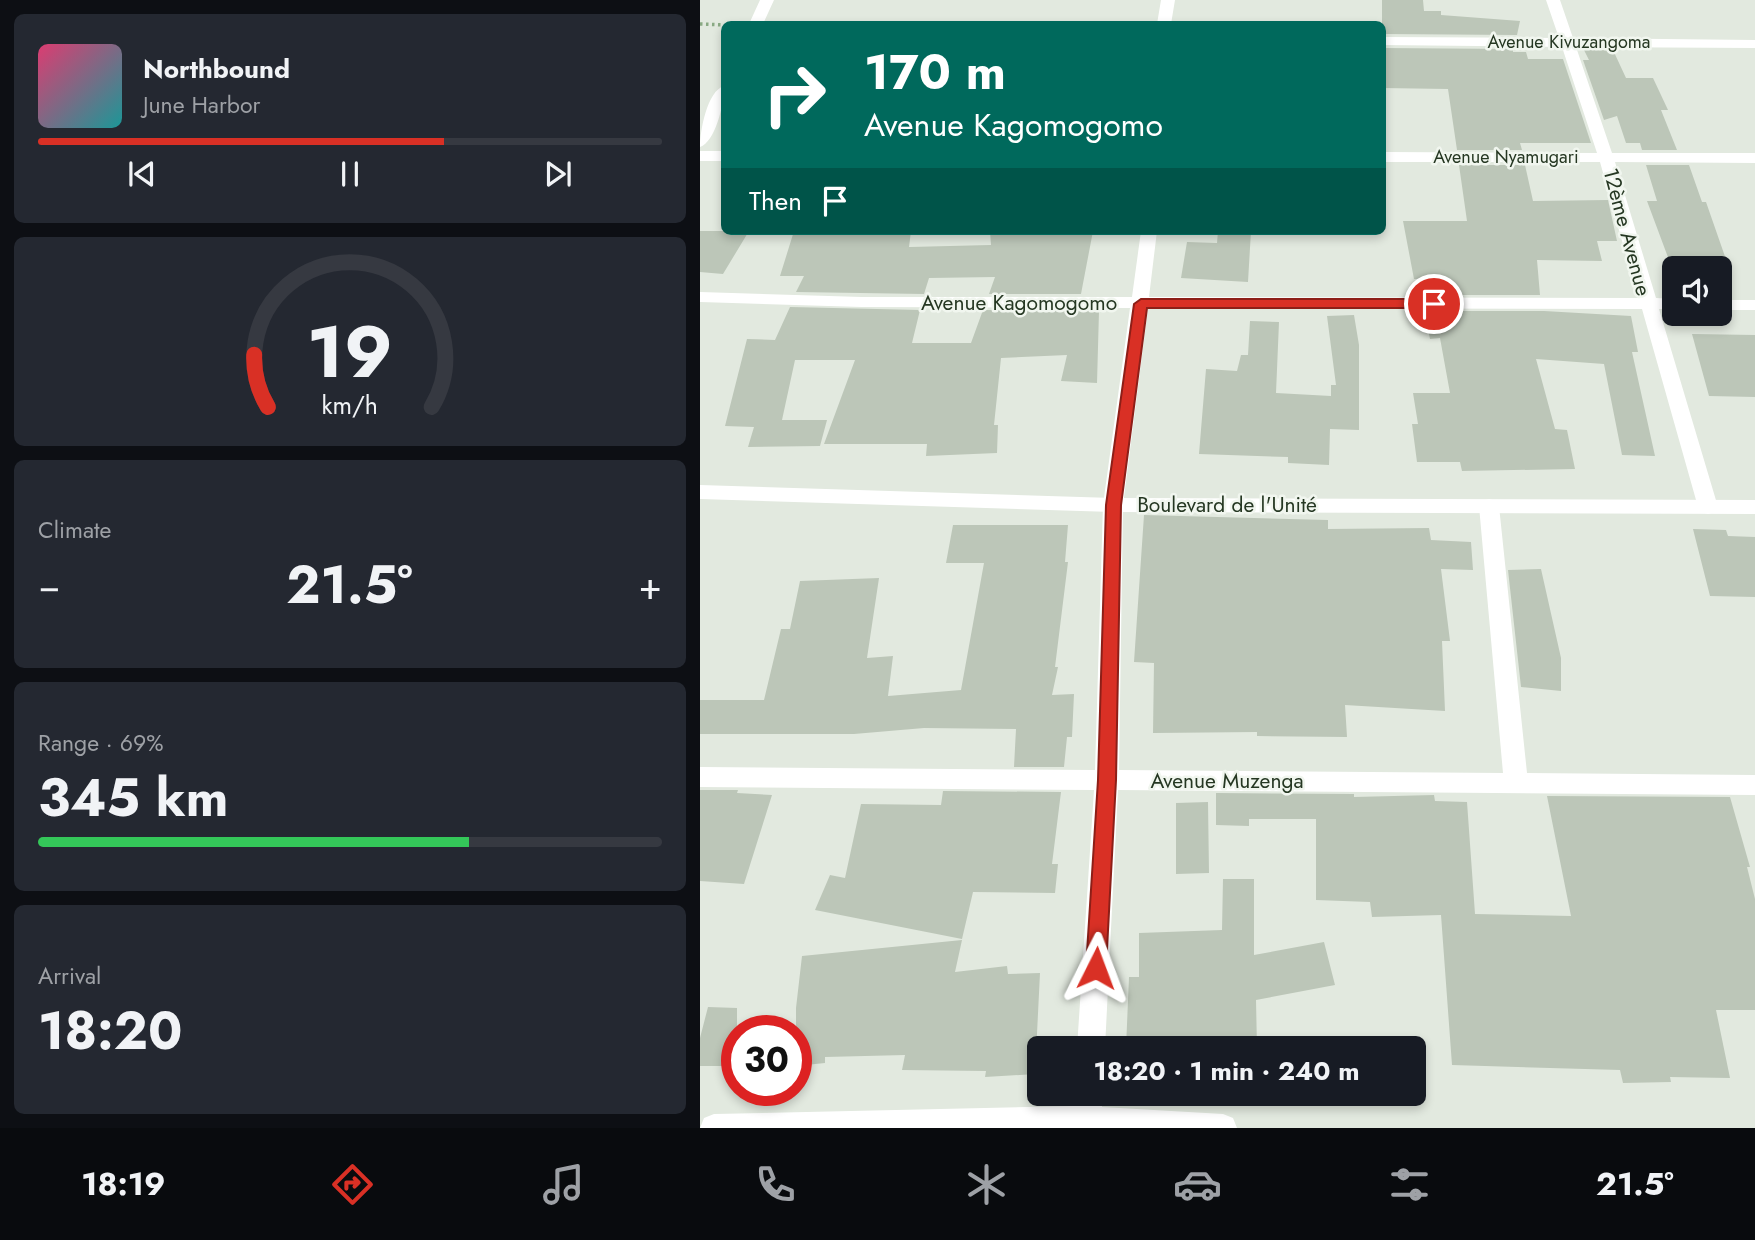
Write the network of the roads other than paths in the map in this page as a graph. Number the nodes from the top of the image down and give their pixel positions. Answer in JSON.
{"nodes":[{"id":1,"x":767,"y":0,"type":"edge"},
{"id":2,"x":1168,"y":0,"type":"edge"},
{"id":3,"x":1553,"y":0,"type":"edge"},
{"id":4,"x":757,"y":21,"type":"edge"},
{"id":5,"x":1164,"y":21,"type":"edge"},
{"id":6,"x":1386,"y":41,"type":"edge"},
{"id":7,"x":1565,"y":42,"type":"junction"},
{"id":8,"x":1755,"y":44,"type":"edge"},
{"id":9,"x":721,"y":96,"type":"edge"},
{"id":10,"x":701,"y":137,"type":"edge"},
{"id":11,"x":700,"y":156,"type":"edge"},
{"id":12,"x":721,"y":156,"type":"edge"},
{"id":13,"x":1386,"y":157,"type":"edge"},
{"id":14,"x":1606,"y":157,"type":"junction"},
{"id":15,"x":1755,"y":158,"type":"edge"},
{"id":16,"x":1149,"y":235,"type":"edge"},
{"id":17,"x":700,"y":297,"type":"edge"},
{"id":18,"x":1141,"y":304,"type":"junction"},
{"id":19,"x":1647,"y":304,"type":"junction"},
{"id":20,"x":1662,"y":304,"type":"edge"},
{"id":21,"x":1732,"y":305,"type":"edge"},
{"id":22,"x":1755,"y":305,"type":"edge"},
{"id":23,"x":700,"y":492,"type":"edge"},
{"id":24,"x":1113,"y":505,"type":"junction"},
{"id":25,"x":1489,"y":506,"type":"junction"},
{"id":26,"x":1707,"y":507,"type":"junction"},
{"id":27,"x":1755,"y":507,"type":"edge"},
{"id":28,"x":700,"y":777,"type":"edge"},
{"id":29,"x":1107,"y":780,"type":"junction"},
{"id":30,"x":1517,"y":783,"type":"junction"},
{"id":31,"x":1755,"y":785,"type":"edge"},
{"id":32,"x":1092,"y":1036,"type":"edge"},
{"id":33,"x":1087,"y":1114,"type":"edge"},
{"id":34,"x":714,"y":1128,"type":"edge"},
{"id":35,"x":1223,"y":1128,"type":"edge"}],
"edges":[{"from":1,"to":4,"type":"street"},
{"from":2,"to":5,"type":"street"},
{"from":3,"to":7,"type":"street","name":"12ème Avenue"},
{"from":6,"to":7,"type":"street","name":"Avenue Kivuzangoma"},
{"from":7,"to":8,"type":"street","name":"Avenue Kivuzangoma"},
{"from":7,"to":14,"type":"street","name":"12ème Avenue"},
{"from":9,"to":10,"type":"street"},
{"from":11,"to":12,"type":"street"},
{"from":13,"to":14,"type":"street","name":"Avenue Nyamugari"},
{"from":14,"to":15,"type":"street","name":"Avenue Nyamugari"},
{"from":14,"to":19,"type":"street","name":"12ème Avenue"},
{"from":16,"to":18,"type":"street"},
{"from":17,"to":18,"type":"street","name":"Avenue Kagomogomo"},
{"from":18,"to":19,"type":"street","name":"Avenue Kagomogomo"},
{"from":18,"to":24,"type":"street"},
{"from":19,"to":20,"type":"street","name":"Avenue Kagomogomo"},
{"from":19,"to":26,"type":"street","name":"12ème Avenue"},
{"from":21,"to":22,"type":"street"},
{"from":23,"to":24,"type":"street","name":"Boulevard de l'Unité"},
{"from":24,"to":25,"type":"street","name":"Boulevard de l'Unité"},
{"from":24,"to":29,"type":"street"},
{"from":25,"to":26,"type":"street","name":"Boulevard de l'Unité"},
{"from":25,"to":30,"type":"street"},
{"from":26,"to":27,"type":"street","name":"Boulevard de l'Unité"},
{"from":28,"to":29,"type":"street","name":"Avenue Muzenga"},
{"from":29,"to":30,"type":"street","name":"Avenue Muzenga"},
{"from":29,"to":32,"type":"street"},
{"from":30,"to":31,"type":"street","name":"Avenue Muzenga"},
{"from":33,"to":34,"type":"street"},
{"from":33,"to":35,"type":"street"}]}
